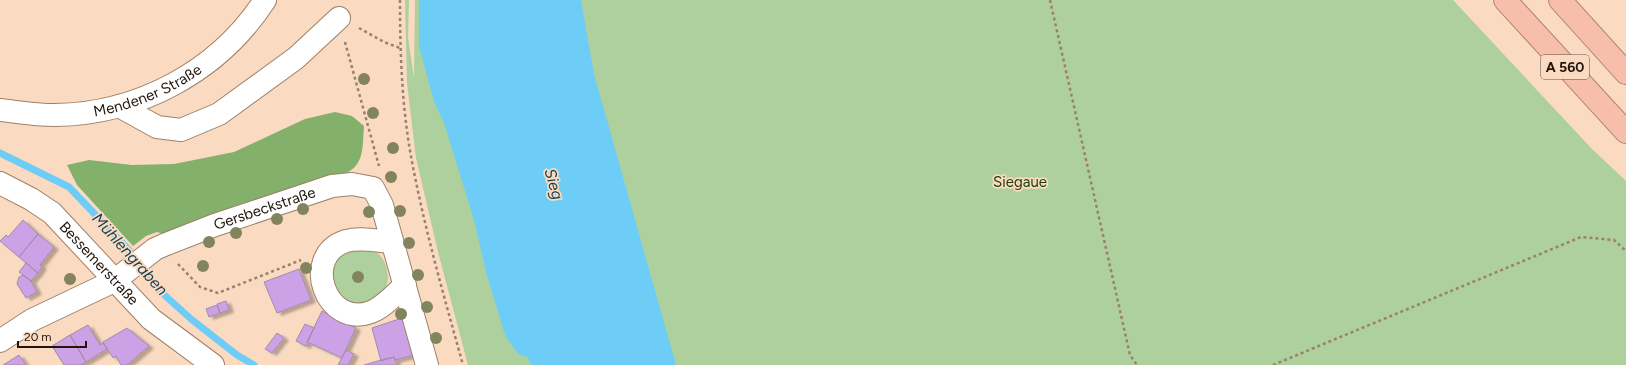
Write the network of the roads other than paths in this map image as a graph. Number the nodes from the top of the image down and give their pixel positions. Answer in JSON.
{"nodes":[{"id":1,"x":264,"y":0,"type":"edge"},
{"id":2,"x":1505,"y":0,"type":"edge"},
{"id":3,"x":1560,"y":0,"type":"edge"},
{"id":4,"x":339,"y":18,"type":"road end"},
{"id":5,"x":1626,"y":73,"type":"edge"},
{"id":6,"x":119,"y":106,"type":"junction"},
{"id":7,"x":0,"y":110,"type":"edge"},
{"id":8,"x":1626,"y":132,"type":"edge"},
{"id":9,"x":0,"y":183,"type":"edge"},
{"id":10,"x":392,"y":242,"type":"junction"},
{"id":11,"x":118,"y":278,"type":"junction"},
{"id":12,"x":405,"y":285,"type":"junction"},
{"id":13,"x":0,"y":341,"type":"edge"},
{"id":14,"x":213,"y":365,"type":"edge"},
{"id":15,"x":427,"y":365,"type":"edge"}],
"edges":[{"from":1,"to":6,"type":"street","name":"Mendener Straße"},
{"from":2,"to":8,"type":"highway","number":"A 560"},
{"from":3,"to":5,"type":"highway","number":"A 560"},
{"from":4,"to":6,"type":"street"},
{"from":6,"to":7,"type":"street","name":"Mendener Straße"},
{"from":9,"to":11,"type":"street","name":"Bessemerstraße"},
{"from":10,"to":11,"type":"street","name":"Gersbeckstraße"},
{"from":10,"to":12,"type":"street"},
{"from":10,"to":12,"type":"street"},
{"from":11,"to":13,"type":"street","name":"Gersbeckstraße"},
{"from":11,"to":14,"type":"street","name":"Bessemerstraße"},
{"from":12,"to":15,"type":"street"}]}
